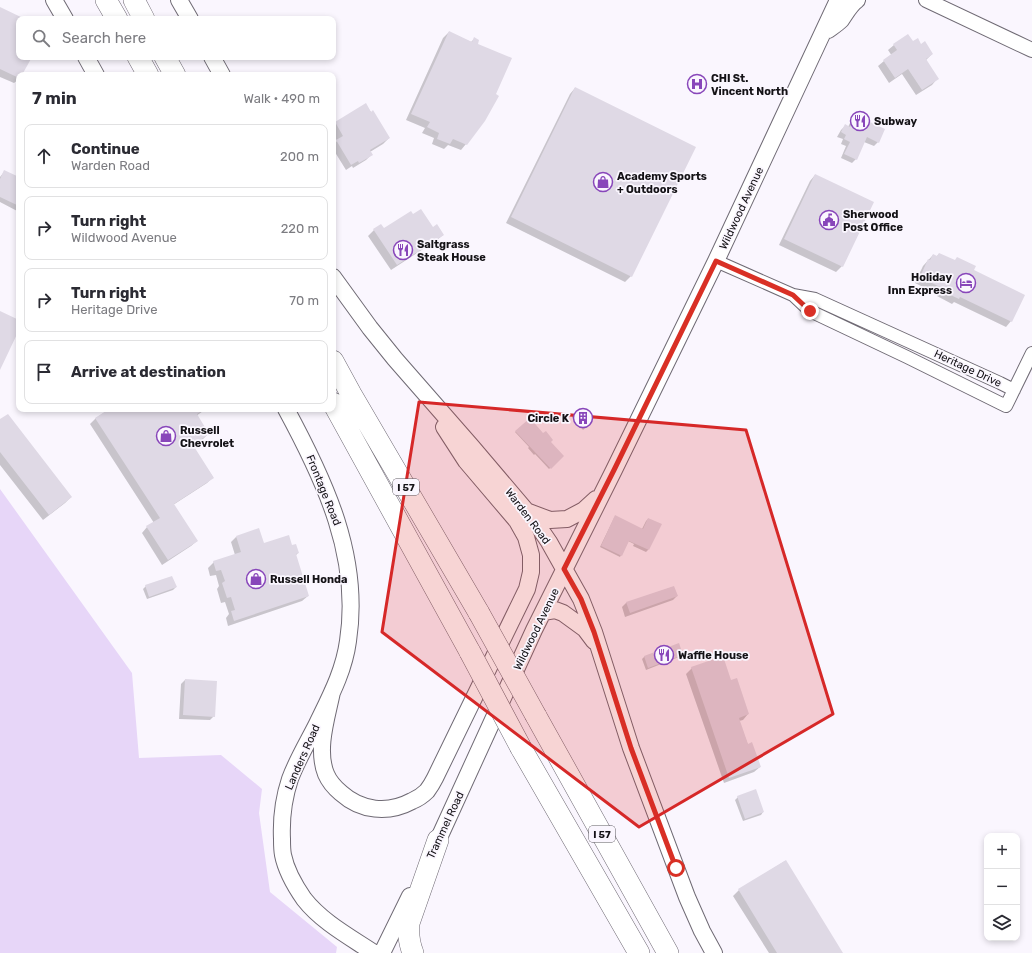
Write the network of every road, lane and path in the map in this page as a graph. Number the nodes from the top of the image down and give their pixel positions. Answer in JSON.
{"nodes":[{"id":1,"x":54,"y":0,"type":"edge"},
{"id":2,"x":106,"y":0,"type":"edge"},
{"id":3,"x":134,"y":0,"type":"edge"},
{"id":4,"x":180,"y":0,"type":"edge"},
{"id":5,"x":838,"y":0,"type":"edge"},
{"id":6,"x":857,"y":0,"type":"edge"},
{"id":7,"x":926,"y":0,"type":"edge"},
{"id":8,"x":63,"y":16,"type":"edge"},
{"id":9,"x":115,"y":16,"type":"edge"},
{"id":10,"x":142,"y":16,"type":"edge"},
{"id":11,"x":188,"y":16,"type":"edge"},
{"id":12,"x":822,"y":35,"type":"junction"},
{"id":13,"x":1032,"y":50,"type":"edge"},
{"id":14,"x":88,"y":60,"type":"edge"},
{"id":15,"x":140,"y":60,"type":"edge"},
{"id":16,"x":167,"y":60,"type":"edge"},
{"id":17,"x":214,"y":60,"type":"edge"},
{"id":18,"x":94,"y":72,"type":"edge"},
{"id":19,"x":146,"y":72,"type":"edge"},
{"id":20,"x":173,"y":72,"type":"edge"},
{"id":21,"x":220,"y":72,"type":"edge"},
{"id":22,"x":716,"y":261,"type":"junction"},
{"id":23,"x":336,"y":281,"type":"edge"},
{"id":24,"x":793,"y":295,"type":"junction"},
{"id":25,"x":1032,"y":353,"type":"edge"},
{"id":26,"x":336,"y":366,"type":"edge"},
{"id":27,"x":411,"y":377,"type":"junction"},
{"id":28,"x":1014,"y":390,"type":"junction"},
{"id":29,"x":336,"y":409,"type":"edge"},
{"id":30,"x":288,"y":412,"type":"edge"},
{"id":31,"x":602,"y":494,"type":"junction"},
{"id":32,"x":526,"y":511,"type":"junction"},
{"id":33,"x":564,"y":569,"type":"junction"},
{"id":34,"x":543,"y":612,"type":"junction"},
{"id":35,"x":599,"y":646,"type":"junction"},
{"id":36,"x":332,"y":692,"type":"junction"},
{"id":37,"x":504,"y":695,"type":"joint"},
{"id":38,"x":438,"y":840,"type":"junction"},
{"id":39,"x":598,"y":883,"type":"junction"},
{"id":40,"x":374,"y":953,"type":"edge"},
{"id":41,"x":382,"y":953,"type":"edge"},
{"id":42,"x":413,"y":953,"type":"edge"},
{"id":43,"x":624,"y":953,"type":"edge"},
{"id":44,"x":639,"y":953,"type":"edge"},
{"id":45,"x":668,"y":953,"type":"edge"},
{"id":46,"x":714,"y":953,"type":"edge"}],
"edges":[{"from":1,"to":8,"type":"main road"},
{"from":2,"to":9,"type":"highway"},
{"from":3,"to":10,"type":"highway"},
{"from":4,"to":11,"type":"main road"},
{"from":5,"to":12,"type":"main road","name":"Wildwood Avenue"},
{"from":6,"to":12,"type":"main road"},
{"from":7,"to":13,"type":"street"},
{"from":12,"to":22,"type":"main road","name":"Wildwood Avenue"},
{"from":14,"to":18,"type":"main road"},
{"from":15,"to":19,"type":"highway"},
{"from":16,"to":20,"type":"highway"},
{"from":17,"to":21,"type":"main road"},
{"from":22,"to":24,"type":"street","name":"Heritage Drive"},
{"from":22,"to":31,"type":"main road","name":"Wildwood Avenue"},
{"from":23,"to":27,"type":"main road","name":"Warden Road"},
{"from":24,"to":28,"type":"street","name":"Heritage Drive"},
{"from":24,"to":28,"type":"street","name":"Heritage Drive"},
{"from":25,"to":28,"type":"street"},
{"from":26,"to":45,"type":"highway","number":"I 57","bridge":true},
{"from":27,"to":32,"type":"main road","name":"Warden Road"},
{"from":27,"to":36,"type":"main road"},
{"from":29,"to":39,"type":"highway","number":"I 57","bridge":true},
{"from":30,"to":36,"type":"main road","name":"Frontage Road"},
{"from":31,"to":32,"type":"main road"},
{"from":31,"to":33,"type":"main road","name":"Wildwood Avenue"},
{"from":32,"to":33,"type":"main road","name":"Warden Road"},
{"from":33,"to":34,"type":"main road","name":"Wildwood Avenue"},
{"from":33,"to":35,"type":"main road","name":"Warden Road"},
{"from":34,"to":35,"type":"main road"},
{"from":34,"to":37,"type":"main road","name":"Wildwood Avenue"},
{"from":35,"to":46,"type":"main road","name":"Warden Road"},
{"from":36,"to":40,"type":"main road","name":"Landers Road"},
{"from":37,"to":38,"type":"main road","name":"Trammel Road"},
{"from":38,"to":41,"type":"main road","name":"Trammel Road"},
{"from":38,"to":42,"type":"highway"},
{"from":39,"to":43,"type":"highway"},
{"from":39,"to":44,"type":"highway","number":"I 57"}]}
